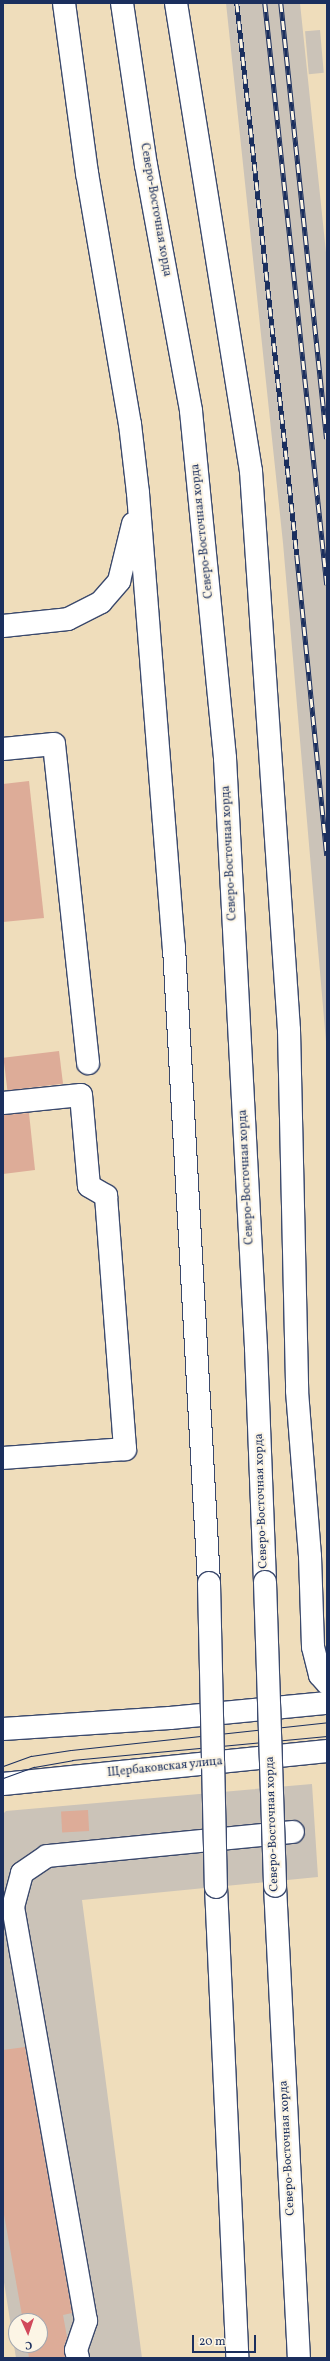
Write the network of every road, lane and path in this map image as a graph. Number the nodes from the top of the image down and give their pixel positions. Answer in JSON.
{"nodes":[{"id":1,"x":64,"y":3,"type":"edge"},
{"id":2,"x":122,"y":3,"type":"edge"},
{"id":3,"x":176,"y":3,"type":"edge"},
{"id":4,"x":138,"y":493,"type":"junction"},
{"id":5,"x":3,"y":626,"type":"edge"},
{"id":6,"x":3,"y":749,"type":"edge"},
{"id":7,"x":88,"y":1063,"type":"dead end"},
{"id":8,"x":3,"y":1103,"type":"edge"},
{"id":9,"x":3,"y":1458,"type":"edge"},
{"id":10,"x":327,"y":1683,"type":"edge"},
{"id":11,"x":327,"y":1703,"type":"edge"},
{"id":12,"x":3,"y":1729,"type":"edge"},
{"id":13,"x":327,"y":1751,"type":"edge"},
{"id":14,"x":3,"y":1784,"type":"edge"},
{"id":15,"x":293,"y":1832,"type":"dead end"},
{"id":16,"x":78,"y":2358,"type":"edge"},
{"id":17,"x":236,"y":2358,"type":"edge"},
{"id":18,"x":298,"y":2358,"type":"edge"}],
"edges":[{"from":1,"to":4,"type":"main road"},
{"from":2,"to":18,"type":"main road","name":"Северо-Восточная хорда","bridge":true},
{"from":3,"to":10,"type":"main road"},
{"from":4,"to":5,"type":"main road"},
{"from":4,"to":17,"type":"main road","bridge":true},
{"from":6,"to":7,"type":"main road"},
{"from":8,"to":9,"type":"main road"},
{"from":11,"to":12,"type":"main road"},
{"from":13,"to":14,"type":"main road","name":"Щербаковская улица"},
{"from":15,"to":16,"type":"main road"}]}
